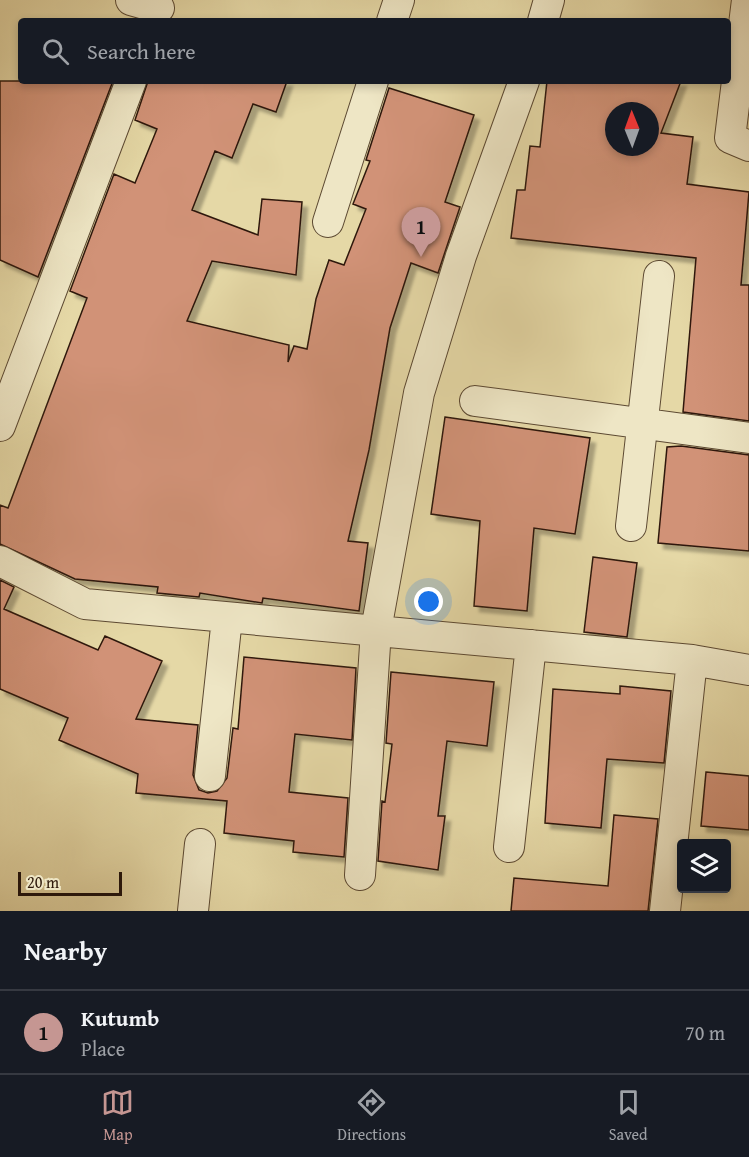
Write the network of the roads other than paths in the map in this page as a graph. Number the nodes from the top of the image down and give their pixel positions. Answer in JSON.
{"nodes":[{"id":1,"x":399,"y":0,"type":"edge"},
{"id":2,"x":549,"y":0,"type":"edge"},
{"id":3,"x":747,"y":0,"type":"edge"},
{"id":4,"x":393,"y":18,"type":"edge"},
{"id":5,"x":544,"y":18,"type":"edge"},
{"id":6,"x":130,"y":84,"type":"edge"},
{"id":7,"x":372,"y":84,"type":"edge"},
{"id":8,"x":523,"y":84,"type":"edge"},
{"id":9,"x":749,"y":146,"type":"edge"},
{"id":10,"x":328,"y":222,"type":"dead end"},
{"id":11,"x":659,"y":276,"type":"dead end"},
{"id":12,"x":475,"y":401,"type":"dead end"},
{"id":13,"x":642,"y":424,"type":"junction"},
{"id":14,"x":0,"y":426,"type":"edge"},
{"id":15,"x":749,"y":438,"type":"edge"},
{"id":16,"x":631,"y":526,"type":"dead end"},
{"id":17,"x":0,"y":561,"type":"edge"},
{"id":18,"x":227,"y":618,"type":"junction"},
{"id":19,"x":376,"y":630,"type":"junction"},
{"id":20,"x":531,"y":645,"type":"junction"},
{"id":21,"x":692,"y":660,"type":"junction"},
{"id":22,"x":749,"y":670,"type":"edge"},
{"id":23,"x":210,"y":776,"type":"dead end"},
{"id":24,"x":200,"y":844,"type":"dead end"},
{"id":25,"x":509,"y":847,"type":"dead end"},
{"id":26,"x":360,"y":875,"type":"dead end"},
{"id":27,"x":193,"y":911,"type":"edge"},
{"id":28,"x":665,"y":911,"type":"edge"}],
"edges":[{"from":1,"to":4,"type":"street"},
{"from":2,"to":5,"type":"street"},
{"from":3,"to":9,"type":"street"},
{"from":6,"to":14,"type":"street"},
{"from":7,"to":10,"type":"street"},
{"from":8,"to":19,"type":"street"},
{"from":11,"to":13,"type":"street"},
{"from":12,"to":13,"type":"street"},
{"from":13,"to":15,"type":"street"},
{"from":13,"to":16,"type":"street"},
{"from":17,"to":18,"type":"street"},
{"from":18,"to":19,"type":"street"},
{"from":18,"to":23,"type":"street"},
{"from":19,"to":20,"type":"street"},
{"from":19,"to":26,"type":"street"},
{"from":20,"to":21,"type":"street"},
{"from":20,"to":25,"type":"street"},
{"from":21,"to":22,"type":"street"},
{"from":21,"to":28,"type":"street"},
{"from":24,"to":27,"type":"street"}]}
